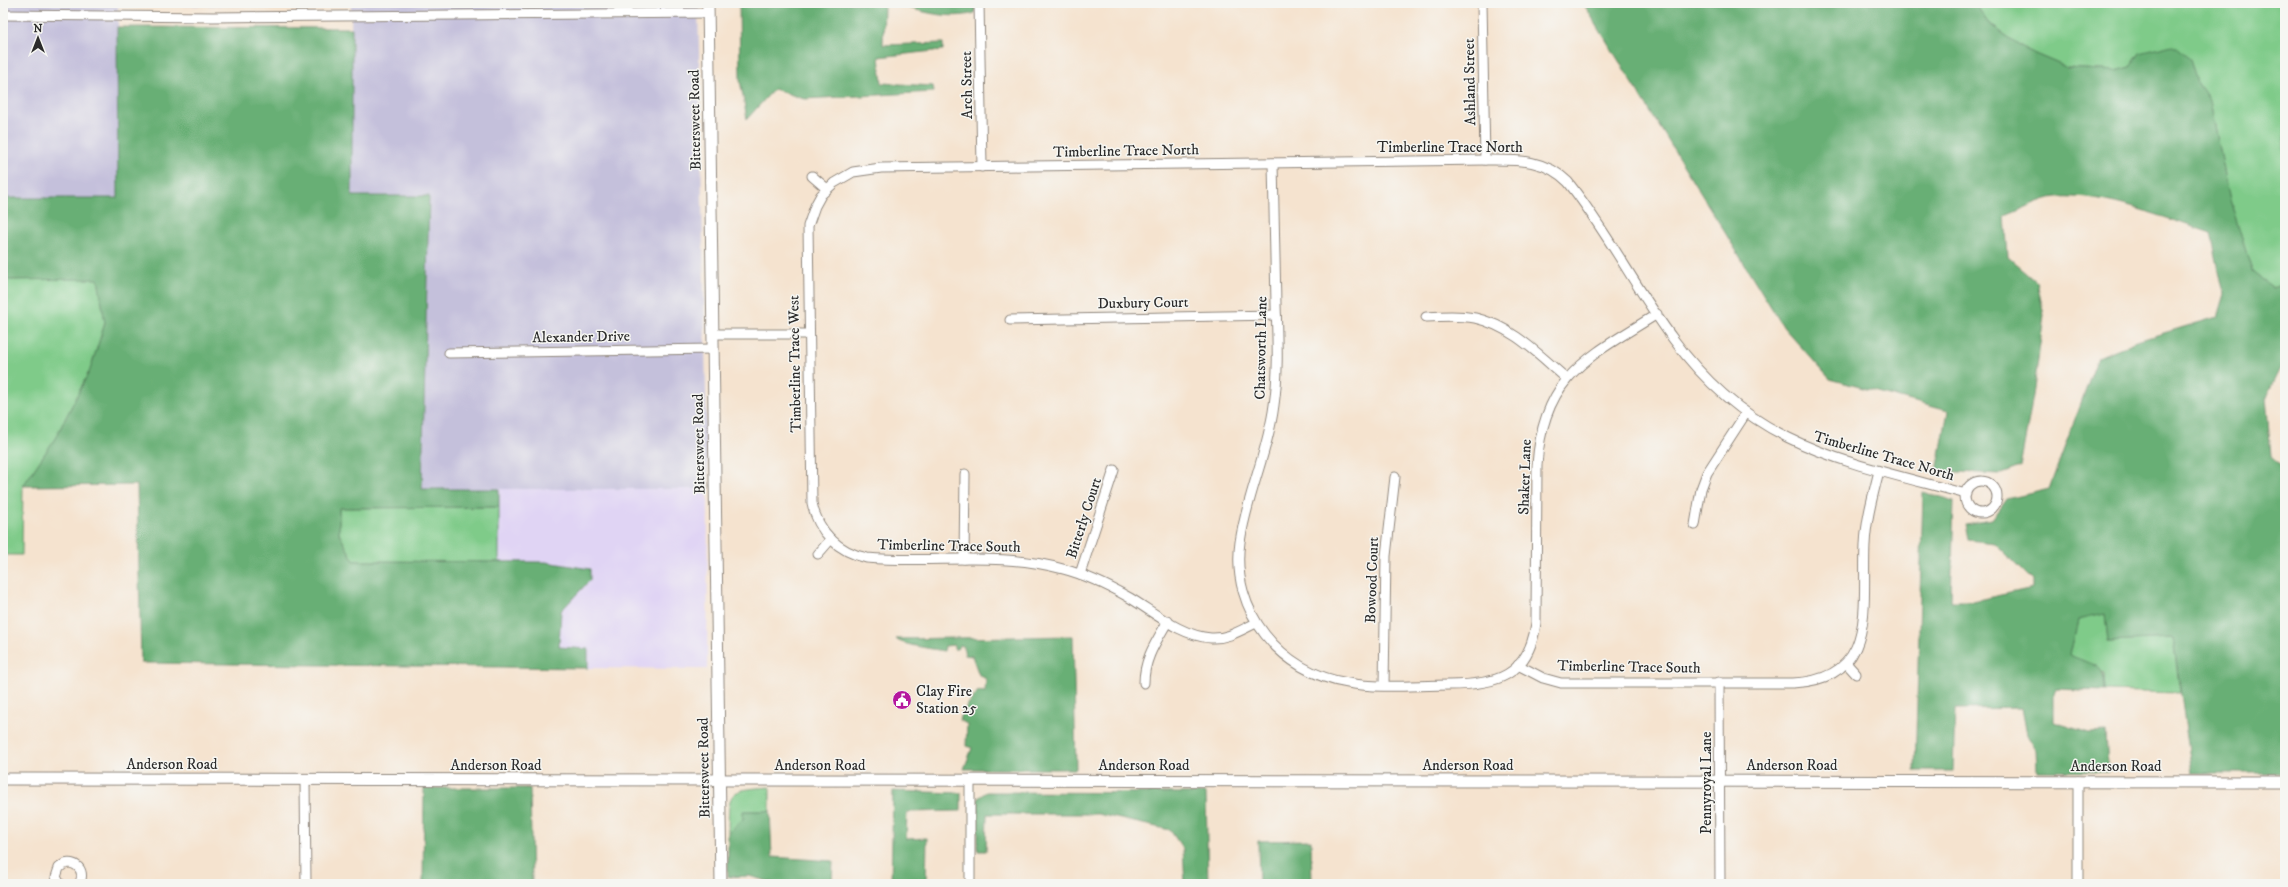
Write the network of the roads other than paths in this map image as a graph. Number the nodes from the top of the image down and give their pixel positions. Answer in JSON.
{"nodes":[{"id":1,"x":979,"y":3,"type":"edge"},
{"id":2,"x":1482,"y":3,"type":"edge"},
{"id":3,"x":708,"y":8,"type":"edge"},
{"id":4,"x":3,"y":15,"type":"edge"},
{"id":5,"x":1485,"y":160,"type":"junction"},
{"id":6,"x":1273,"y":163,"type":"junction"},
{"id":7,"x":982,"y":167,"type":"junction"},
{"id":8,"x":812,"y":176,"type":"dead end"},
{"id":9,"x":827,"y":189,"type":"junction"},
{"id":10,"x":1657,"y":314,"type":"junction"},
{"id":11,"x":1276,"y":315,"type":"junction"},
{"id":12,"x":1426,"y":317,"type":"dead end"},
{"id":13,"x":1010,"y":320,"type":"dead end"},
{"id":14,"x":713,"y":334,"type":"junction"},
{"id":15,"x":809,"y":334,"type":"junction"},
{"id":16,"x":713,"y":349,"type":"junction"},
{"id":17,"x":449,"y":353,"type":"dead end"},
{"id":18,"x":1566,"y":378,"type":"junction"},
{"id":19,"x":1746,"y":413,"type":"junction"},
{"id":20,"x":1114,"y":470,"type":"dead end"},
{"id":21,"x":1880,"y":471,"type":"junction"},
{"id":22,"x":965,"y":474,"type":"dead end"},
{"id":23,"x":1395,"y":477,"type":"dead end"},
{"id":24,"x":1966,"y":494,"type":"dead end"},
{"id":25,"x":1695,"y":525,"type":"dead end"},
{"id":26,"x":831,"y":539,"type":"junction"},
{"id":27,"x":818,"y":554,"type":"dead end"},
{"id":28,"x":964,"y":559,"type":"junction"},
{"id":29,"x":1080,"y":574,"type":"junction"},
{"id":30,"x":1168,"y":621,"type":"junction"},
{"id":31,"x":1256,"y":623,"type":"junction"},
{"id":32,"x":1846,"y":663,"type":"junction"},
{"id":33,"x":1518,"y":666,"type":"junction"},
{"id":34,"x":1856,"y":674,"type":"dead end"},
{"id":35,"x":1719,"y":682,"type":"junction"},
{"id":36,"x":1144,"y":684,"type":"dead end"},
{"id":37,"x":1384,"y":685,"type":"junction"},
{"id":38,"x":3,"y":779,"type":"edge"},
{"id":39,"x":305,"y":780,"type":"junction"},
{"id":40,"x":719,"y":780,"type":"junction"},
{"id":41,"x":970,"y":780,"type":"junction"},
{"id":42,"x":1720,"y":780,"type":"junction"},
{"id":43,"x":2078,"y":781,"type":"junction"},
{"id":44,"x":2285,"y":782,"type":"edge"},
{"id":45,"x":60,"y":884,"type":"edge"},
{"id":46,"x":79,"y":884,"type":"edge"},
{"id":47,"x":306,"y":884,"type":"edge"},
{"id":48,"x":721,"y":884,"type":"edge"},
{"id":49,"x":970,"y":884,"type":"edge"},
{"id":50,"x":1720,"y":884,"type":"edge"},
{"id":51,"x":2078,"y":884,"type":"edge"}],
"edges":[{"from":1,"to":7,"type":"street","name":"Arch Street"},
{"from":2,"to":5,"type":"street","name":"Ashland Street"},
{"from":3,"to":4,"type":"street"},
{"from":3,"to":14,"type":"street","name":"Bittersweet Road"},
{"from":5,"to":6,"type":"street","name":"Timberline Trace North"},
{"from":5,"to":10,"type":"street","name":"Timberline Trace North"},
{"from":6,"to":7,"type":"street","name":"Timberline Trace North"},
{"from":6,"to":11,"type":"street","name":"Chatsworth Lane"},
{"from":7,"to":9,"type":"street","name":"Timberline Trace North"},
{"from":8,"to":9,"type":"street"},
{"from":9,"to":15,"type":"street","name":"Timberline Trace West"},
{"from":10,"to":18,"type":"street","name":"Shaker Lane"},
{"from":10,"to":19,"type":"street","name":"Timberline Trace North"},
{"from":11,"to":13,"type":"street","name":"Duxbury Court"},
{"from":11,"to":31,"type":"street","name":"Chatsworth Lane"},
{"from":12,"to":18,"type":"street"},
{"from":14,"to":15,"type":"street"},
{"from":14,"to":16,"type":"street","name":"Bittersweet Road"},
{"from":15,"to":26,"type":"street","name":"Timberline Trace West"},
{"from":16,"to":17,"type":"street","name":"Alexander Drive"},
{"from":16,"to":40,"type":"street","name":"Bittersweet Road"},
{"from":18,"to":33,"type":"street","name":"Shaker Lane"},
{"from":19,"to":21,"type":"street","name":"Timberline Trace North"},
{"from":19,"to":25,"type":"street"},
{"from":20,"to":29,"type":"street","name":"Bitterly Court"},
{"from":21,"to":24,"type":"street","name":"Timberline Trace North"},
{"from":21,"to":32,"type":"street","name":"Timberline Trace South"},
{"from":22,"to":28,"type":"street"},
{"from":23,"to":37,"type":"street","name":"Bowood Court"},
{"from":26,"to":27,"type":"street"},
{"from":26,"to":28,"type":"street","name":"Timberline Trace South"},
{"from":28,"to":29,"type":"street","name":"Timberline Trace South"},
{"from":29,"to":30,"type":"street","name":"Timberline Trace South"},
{"from":30,"to":31,"type":"street","name":"Timberline Trace South"},
{"from":30,"to":36,"type":"street"},
{"from":31,"to":37,"type":"street"},
{"from":32,"to":34,"type":"street"},
{"from":32,"to":35,"type":"street","name":"Timberline Trace South"},
{"from":33,"to":35,"type":"street","name":"Timberline Trace South"},
{"from":33,"to":37,"type":"street"},
{"from":35,"to":42,"type":"street","name":"Pennyroyal Lane"},
{"from":38,"to":39,"type":"street","name":"Anderson Road"},
{"from":39,"to":40,"type":"street","name":"Anderson Road"},
{"from":39,"to":47,"type":"street"},
{"from":40,"to":41,"type":"street","name":"Anderson Road"},
{"from":40,"to":48,"type":"street","name":"Bittersweet Road"},
{"from":41,"to":42,"type":"street","name":"Anderson Road"},
{"from":41,"to":49,"type":"street"},
{"from":42,"to":43,"type":"street","name":"Anderson Road"},
{"from":42,"to":50,"type":"street","name":"Pennyroyal Lane"},
{"from":43,"to":44,"type":"street","name":"Anderson Road"},
{"from":43,"to":51,"type":"street"},
{"from":45,"to":46,"type":"street"}]}
